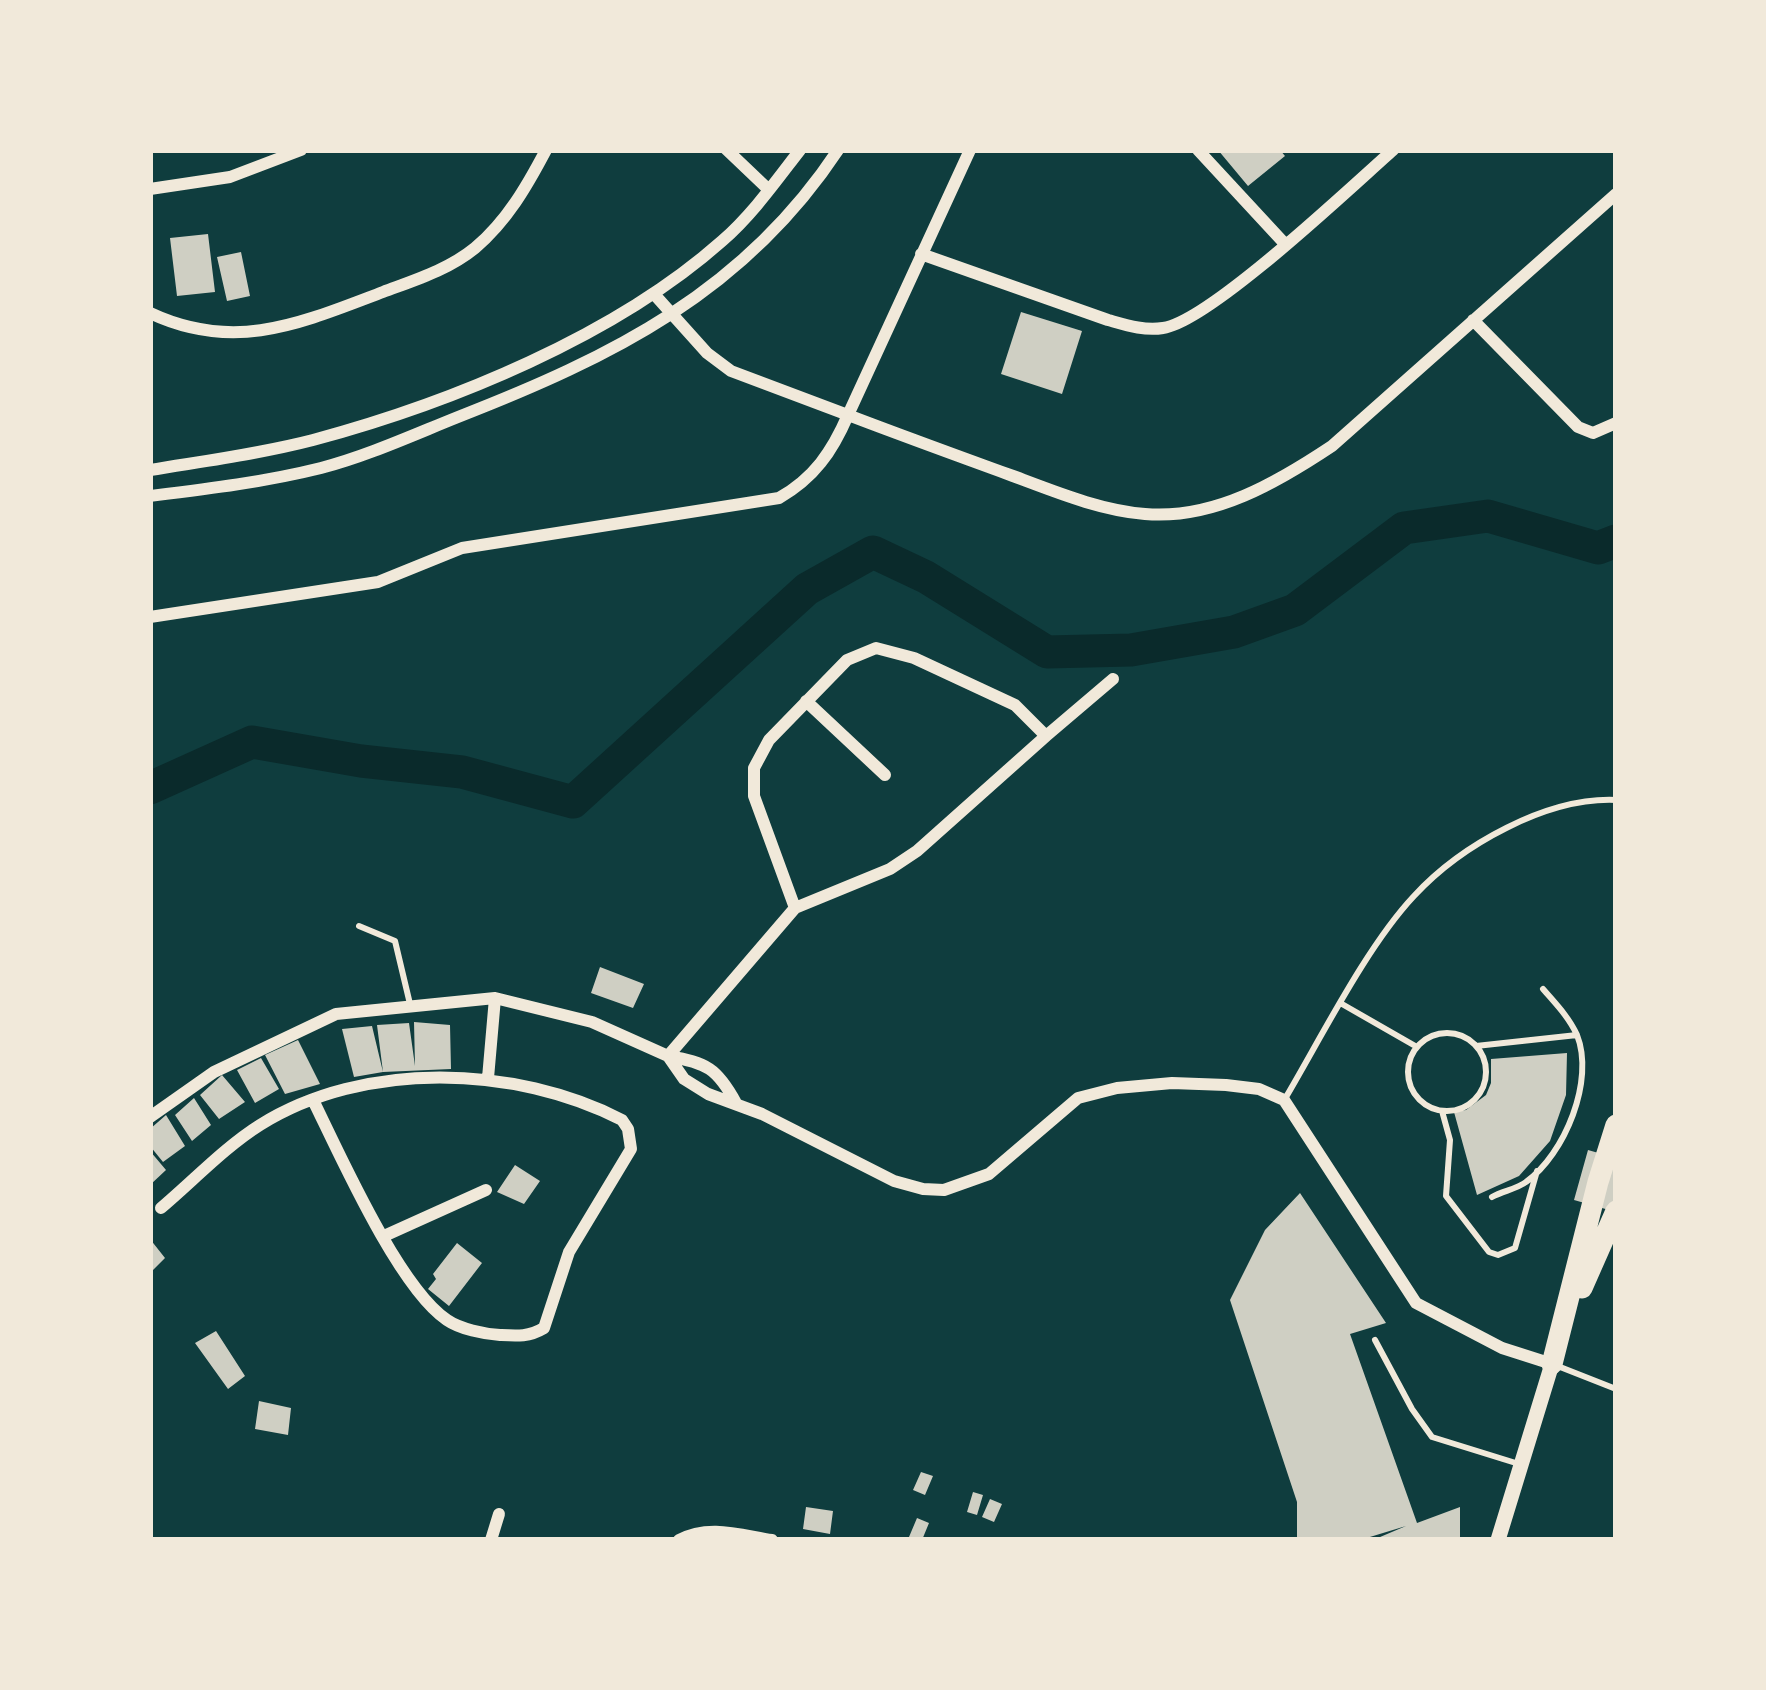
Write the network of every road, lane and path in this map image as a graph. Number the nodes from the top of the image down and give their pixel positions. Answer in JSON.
{"nodes":[{"id":1,"x":301,"y":150,"type":"edge"},
{"id":2,"x":546,"y":150,"type":"edge"},
{"id":3,"x":727,"y":150,"type":"edge"},
{"id":4,"x":800,"y":150,"type":"edge"},
{"id":5,"x":838,"y":150,"type":"edge"},
{"id":6,"x":970,"y":150,"type":"edge"},
{"id":7,"x":1198,"y":150,"type":"edge"},
{"id":8,"x":1393,"y":150,"type":"edge"},
{"id":9,"x":150,"y":188,"type":"edge"},
{"id":10,"x":769,"y":190,"type":"junction"},
{"id":11,"x":1616,"y":194,"type":"edge"},
{"id":12,"x":1285,"y":244,"type":"junction"},
{"id":13,"x":921,"y":254,"type":"junction"},
{"id":14,"x":654,"y":294,"type":"junction"},
{"id":15,"x":150,"y":314,"type":"edge"},
{"id":16,"x":672,"y":315,"type":"junction"},
{"id":17,"x":1473,"y":320,"type":"junction"},
{"id":18,"x":848,"y":416,"type":"junction"},
{"id":19,"x":1616,"y":423,"type":"edge"},
{"id":20,"x":150,"y":470,"type":"edge"},
{"id":21,"x":150,"y":496,"type":"edge"},
{"id":22,"x":150,"y":617,"type":"edge"},
{"id":23,"x":1113,"y":679,"type":"dead end"},
{"id":24,"x":806,"y":701,"type":"junction"},
{"id":25,"x":1046,"y":736,"type":"junction"},
{"id":26,"x":884,"y":775,"type":"dead end"},
{"id":27,"x":1616,"y":800,"type":"edge"},
{"id":28,"x":796,"y":908,"type":"junction"},
{"id":29,"x":359,"y":926,"type":"dead end"},
{"id":30,"x":1543,"y":989,"type":"dead end"},
{"id":31,"x":494,"y":998,"type":"junction"},
{"id":32,"x":1342,"y":1004,"type":"junction"},
{"id":33,"x":411,"y":1008,"type":"junction"},
{"id":34,"x":1577,"y":1035,"type":"junction"},
{"id":35,"x":1476,"y":1046,"type":"junction"},
{"id":36,"x":1418,"y":1047,"type":"junction"},
{"id":37,"x":668,"y":1056,"type":"junction"},
{"id":38,"x":488,"y":1078,"type":"junction"},
{"id":39,"x":313,"y":1100,"type":"junction"},
{"id":40,"x":1284,"y":1100,"type":"junction"},
{"id":41,"x":736,"y":1103,"type":"junction"},
{"id":42,"x":1442,"y":1111,"type":"junction"},
{"id":43,"x":150,"y":1117,"type":"edge"},
{"id":44,"x":1616,"y":1125,"type":"edge"},
{"id":45,"x":1537,"y":1171,"type":"junction"},
{"id":46,"x":486,"y":1190,"type":"dead end"},
{"id":47,"x":1492,"y":1197,"type":"dead end"},
{"id":48,"x":161,"y":1208,"type":"dead end"},
{"id":49,"x":1616,"y":1210,"type":"edge"},
{"id":50,"x":384,"y":1236,"type":"junction"},
{"id":51,"x":1564,"y":1326,"type":"junction"},
{"id":52,"x":1375,"y":1340,"type":"dead end"},
{"id":53,"x":1552,"y":1364,"type":"junction"},
{"id":54,"x":1616,"y":1389,"type":"edge"},
{"id":55,"x":1519,"y":1464,"type":"junction"},
{"id":56,"x":499,"y":1514,"type":"dead end"},
{"id":57,"x":747,"y":1538,"type":"edge"},
{"id":58,"x":683,"y":1539,"type":"edge"},
{"id":59,"x":491,"y":1540,"type":"edge"},
{"id":60,"x":772,"y":1540,"type":"edge"},
{"id":61,"x":1498,"y":1540,"type":"edge"}],
"edges":[{"from":1,"to":9,"type":"street"},
{"from":2,"to":15,"type":"street"},
{"from":3,"to":10,"type":"street"},
{"from":4,"to":10,"type":"street"},
{"from":5,"to":16,"type":"street"},
{"from":6,"to":13,"type":"street"},
{"from":7,"to":12,"type":"street"},
{"from":8,"to":12,"type":"street"},
{"from":10,"to":14,"type":"street"},
{"from":11,"to":17,"type":"street"},
{"from":12,"to":13,"type":"street"},
{"from":13,"to":18,"type":"street"},
{"from":14,"to":16,"type":"street"},
{"from":14,"to":20,"type":"street"},
{"from":16,"to":18,"type":"street"},
{"from":16,"to":21,"type":"street"},
{"from":17,"to":18,"type":"street"},
{"from":17,"to":19,"type":"street"},
{"from":18,"to":22,"type":"street"},
{"from":23,"to":25,"type":"street"},
{"from":24,"to":25,"type":"street"},
{"from":24,"to":26,"type":"street"},
{"from":24,"to":28,"type":"street"},
{"from":25,"to":28,"type":"street"},
{"from":27,"to":32,"type":"lane"},
{"from":28,"to":37,"type":"street"},
{"from":29,"to":33,"type":"lane"},
{"from":30,"to":34,"type":"lane"},
{"from":31,"to":33,"type":"street"},
{"from":31,"to":37,"type":"street"},
{"from":31,"to":38,"type":"street"},
{"from":32,"to":36,"type":"lane"},
{"from":32,"to":40,"type":"lane"},
{"from":33,"to":43,"type":"street"},
{"from":34,"to":35,"type":"lane"},
{"from":34,"to":45,"type":"lane"},
{"from":35,"to":36,"type":"lane"},
{"from":35,"to":42,"type":"lane"},
{"from":36,"to":42,"type":"lane"},
{"from":37,"to":41,"type":"street"},
{"from":37,"to":41,"type":"street"},
{"from":38,"to":39,"type":"street"},
{"from":38,"to":50,"type":"street"},
{"from":39,"to":48,"type":"street"},
{"from":39,"to":50,"type":"street"},
{"from":40,"to":41,"type":"street"},
{"from":40,"to":53,"type":"street"},
{"from":42,"to":45,"type":"lane"},
{"from":44,"to":51,"type":"highway"},
{"from":45,"to":47,"type":"lane"},
{"from":46,"to":50,"type":"street"},
{"from":49,"to":51,"type":"highway"},
{"from":51,"to":53,"type":"highway"},
{"from":52,"to":55,"type":"lane"},
{"from":53,"to":54,"type":"lane"},
{"from":53,"to":55,"type":"street"},
{"from":55,"to":61,"type":"street"},
{"from":56,"to":59,"type":"street"},
{"from":57,"to":58,"type":"street"},
{"from":57,"to":60,"type":"street"}]}
